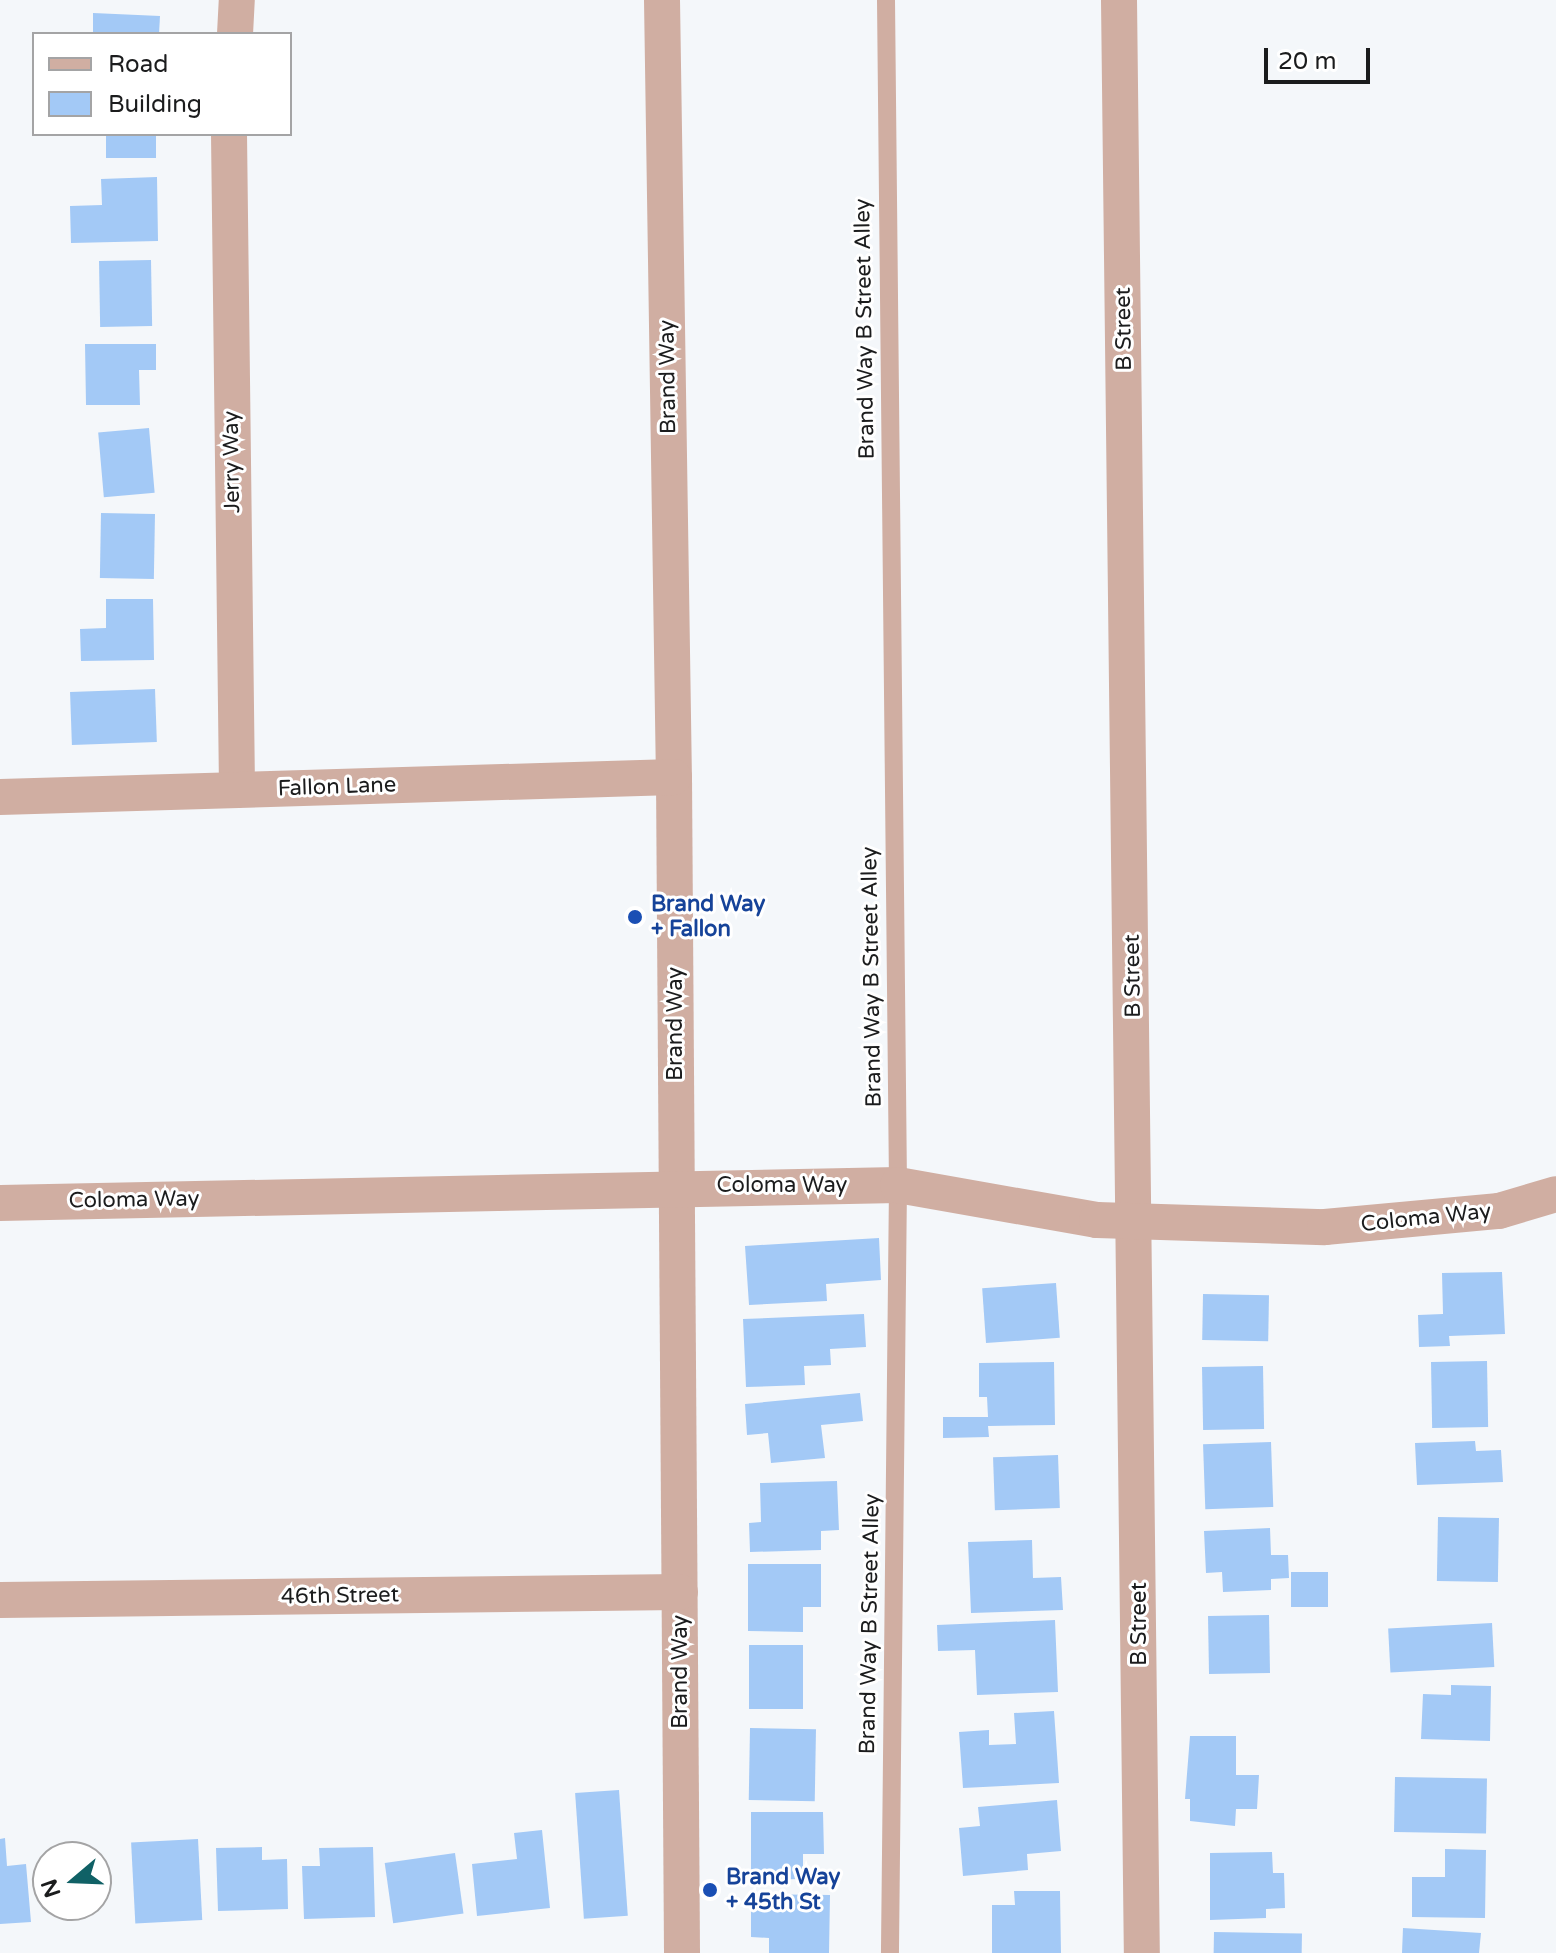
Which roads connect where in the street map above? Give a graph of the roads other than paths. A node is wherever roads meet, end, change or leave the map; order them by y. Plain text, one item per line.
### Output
1 (237, 0) edge
2 (662, 0) edge
3 (886, 0) edge
4 (1119, 0) edge
5 (235, 32) edge
6 (229, 136) edge
7 (674, 777) junction
8 (237, 790) junction
9 (0, 797) edge
10 (898, 1185) junction
11 (677, 1187) junction
12 (1556, 1194) edge
13 (0, 1203) edge
14 (1137, 1221) junction
15 (680, 1592) junction
16 (0, 1600) edge
17 (682, 1953) edge
18 (890, 1953) edge
19 (1142, 1953) edge

1 - 5 street
2 - 7 street, Brand Way
3 - 10 lane, Brand Way B Street Alley
4 - 14 street, B Street
6 - 8 street, Jerry Way
7 - 8 street, Fallon Lane
7 - 11 street, Brand Way
8 - 9 street, Fallon Lane
10 - 11 street, Coloma Way
10 - 14 street, Coloma Way
10 - 18 lane, Brand Way B Street Alley
11 - 13 street, Coloma Way
11 - 15 street, Brand Way
12 - 14 street, Coloma Way
14 - 19 street, B Street
15 - 16 street, 46th Street
15 - 17 street, Brand Way

